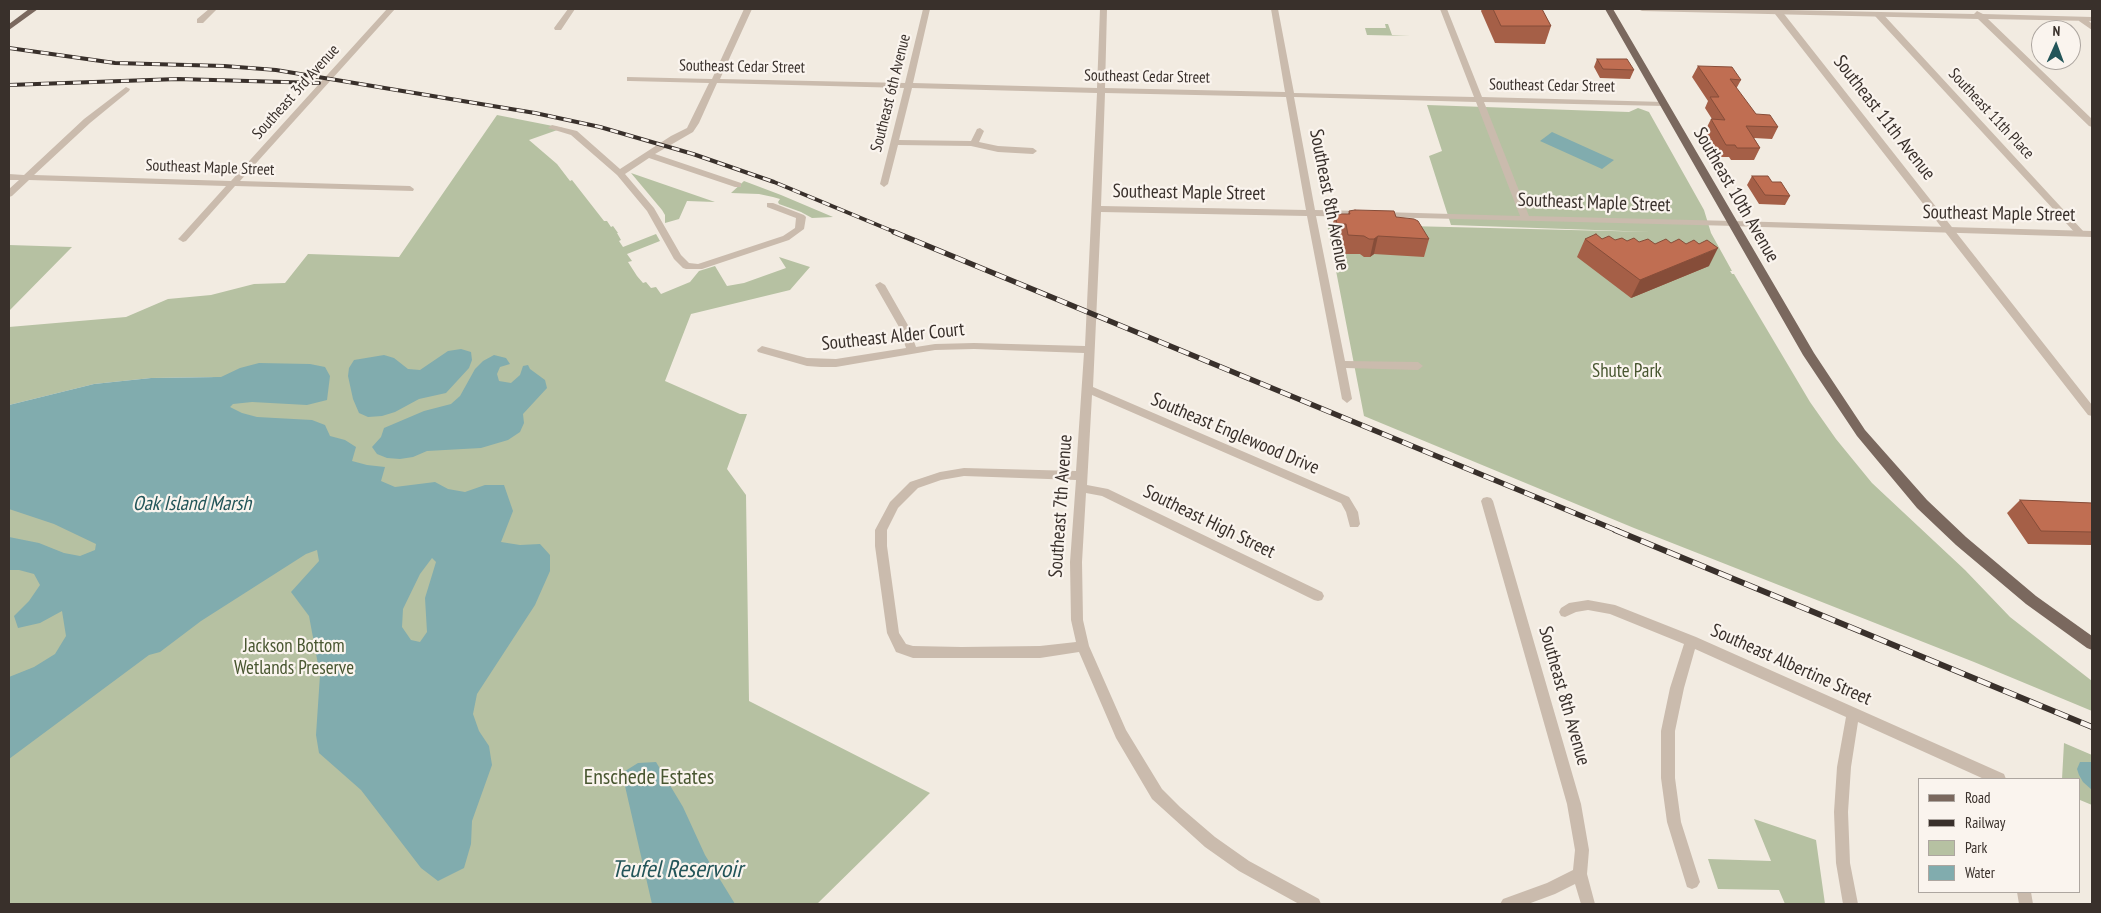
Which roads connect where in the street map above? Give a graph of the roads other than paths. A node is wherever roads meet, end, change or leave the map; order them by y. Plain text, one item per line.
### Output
1 (34, 9) edge
2 (213, 9) edge
3 (391, 9) edge
4 (571, 9) edge
5 (748, 9) edge
6 (928, 9) edge
7 (1104, 9) edge
8 (1275, 9) edge
9 (1444, 9) edge
10 (1609, 9) edge
11 (1642, 9) edge
12 (1803, 10) edge
13 (1778, 12) junction
14 (1977, 12) edge
15 (1878, 14) junction
16 (2082, 19) junction
17 (2092, 19) edge
18 (200, 21) dead end
19 (9, 28) edge
20 (558, 28) dead end
21 (2092, 28) edge
22 (630, 79) dead end
23 (714, 81) junction
24 (909, 86) junction
25 (126, 89) dead end
26 (1101, 91) junction
27 (1290, 96) junction
28 (1480, 100) junction
29 (1664, 104) junction
30 (2092, 124) edge
31 (552, 128) dead end
32 (980, 131) dead end
33 (895, 142) junction
34 (974, 144) junction
35 (1032, 151) dead end
36 (648, 155) junction
37 (620, 173) junction
38 (9, 177) edge
39 (26, 178) junction
40 (234, 183) junction
41 (884, 184) dead end
42 (738, 185) dead end
43 (410, 189) dead end
44 (9, 194) edge
45 (770, 205) dead end
46 (1096, 209) junction
47 (1311, 213) junction
48 (1525, 218) junction
49 (1733, 224) junction
50 (1950, 230) junction
51 (2087, 234) edge
52 (183, 239) dead end
53 (880, 285) dead end
54 (762, 350) dead end
55 (912, 350) junction
56 (1089, 350) junction
57 (1340, 364) junction
58 (1418, 366) dead end
59 (1087, 390) junction
60 (1347, 399) dead end
61 (2088, 403) edge
62 (2092, 412) edge
63 (1082, 482) junction
64 (1487, 501) dead end
65 (1354, 524) dead end
66 (1318, 596) dead end
67 (1564, 612) dead end
68 (1691, 641) junction
69 (2092, 644) edge
70 (1084, 646) junction
71 (1853, 713) junction
72 (1997, 778) edge
73 (1580, 874) junction
74 (1692, 882) dead end
75 (1314, 904) edge
76 (1508, 904) edge
77 (1588, 904) edge
78 (1850, 904) edge

1 - 19 main road
2 - 18 street
3 - 40 street, Southeast 3rd Avenue
4 - 20 street
5 - 23 street
6 - 24 street, Southeast 6th Avenue
7 - 26 street, Southeast 7th Avenue
8 - 27 street, Southeast 8th Avenue
9 - 28 street
10 - 29 main road, Southeast 10th Avenue
11 - 13 street
12 - 13 street
12 - 15 street
13 - 50 street, Southeast 11th Avenue
14 - 15 street
14 - 16 street
14 - 30 street
15 - 51 street, Southeast 11th Place
16 - 17 street
16 - 21 street
22 - 23 street, Southeast Cedar Street
23 - 24 street, Southeast Cedar Street
23 - 36 street
24 - 26 street, Southeast Cedar Street
24 - 33 street, Southeast 6th Avenue
25 - 39 street
26 - 27 street, Southeast Cedar Street
26 - 46 street, Southeast 7th Avenue
27 - 28 street, Southeast Cedar Street
27 - 47 street, Southeast 8th Avenue
28 - 29 street, Southeast Cedar Street
28 - 48 street
29 - 49 main road, Southeast 10th Avenue
31 - 37 street
32 - 34 street
33 - 34 street
33 - 41 street, Southeast 6th Avenue
34 - 35 street
36 - 37 street
36 - 42 street
37 - 45 street
38 - 39 street, Southeast Maple Street
39 - 40 street, Southeast Maple Street
39 - 44 street
40 - 43 street, Southeast Maple Street
40 - 52 street, Southeast 3rd Avenue
46 - 47 street, Southeast Maple Street
46 - 56 street, Southeast 7th Avenue
47 - 48 street, Southeast Maple Street
47 - 57 street, Southeast 8th Avenue
48 - 49 street, Southeast Maple Street
49 - 50 street, Southeast Maple Street
49 - 69 main road, Southeast 10th Avenue
50 - 51 street, Southeast Maple Street
50 - 61 street, Southeast 11th Avenue
53 - 55 street
54 - 55 street, Southeast Alder Court
55 - 56 street, Southeast Alder Court
56 - 59 street, Southeast 7th Avenue
57 - 58 street
57 - 60 street, Southeast 8th Avenue
59 - 63 street, Southeast 7th Avenue
59 - 65 street, Southeast Englewood Drive
61 - 62 street, Southeast 11th Avenue
63 - 66 street, Southeast High Street
63 - 70 street, Southeast 7th Avenue
63 - 70 street, Southeast High Street
64 - 73 street, Southeast 8th Avenue
67 - 68 street, Southeast Albertine Street
68 - 71 street, Southeast Albertine Street
68 - 74 street
70 - 75 street, Southeast 7th Avenue
71 - 72 street, Southeast Albertine Street
71 - 78 street
73 - 76 street
73 - 77 street, Southeast 8th Avenue

